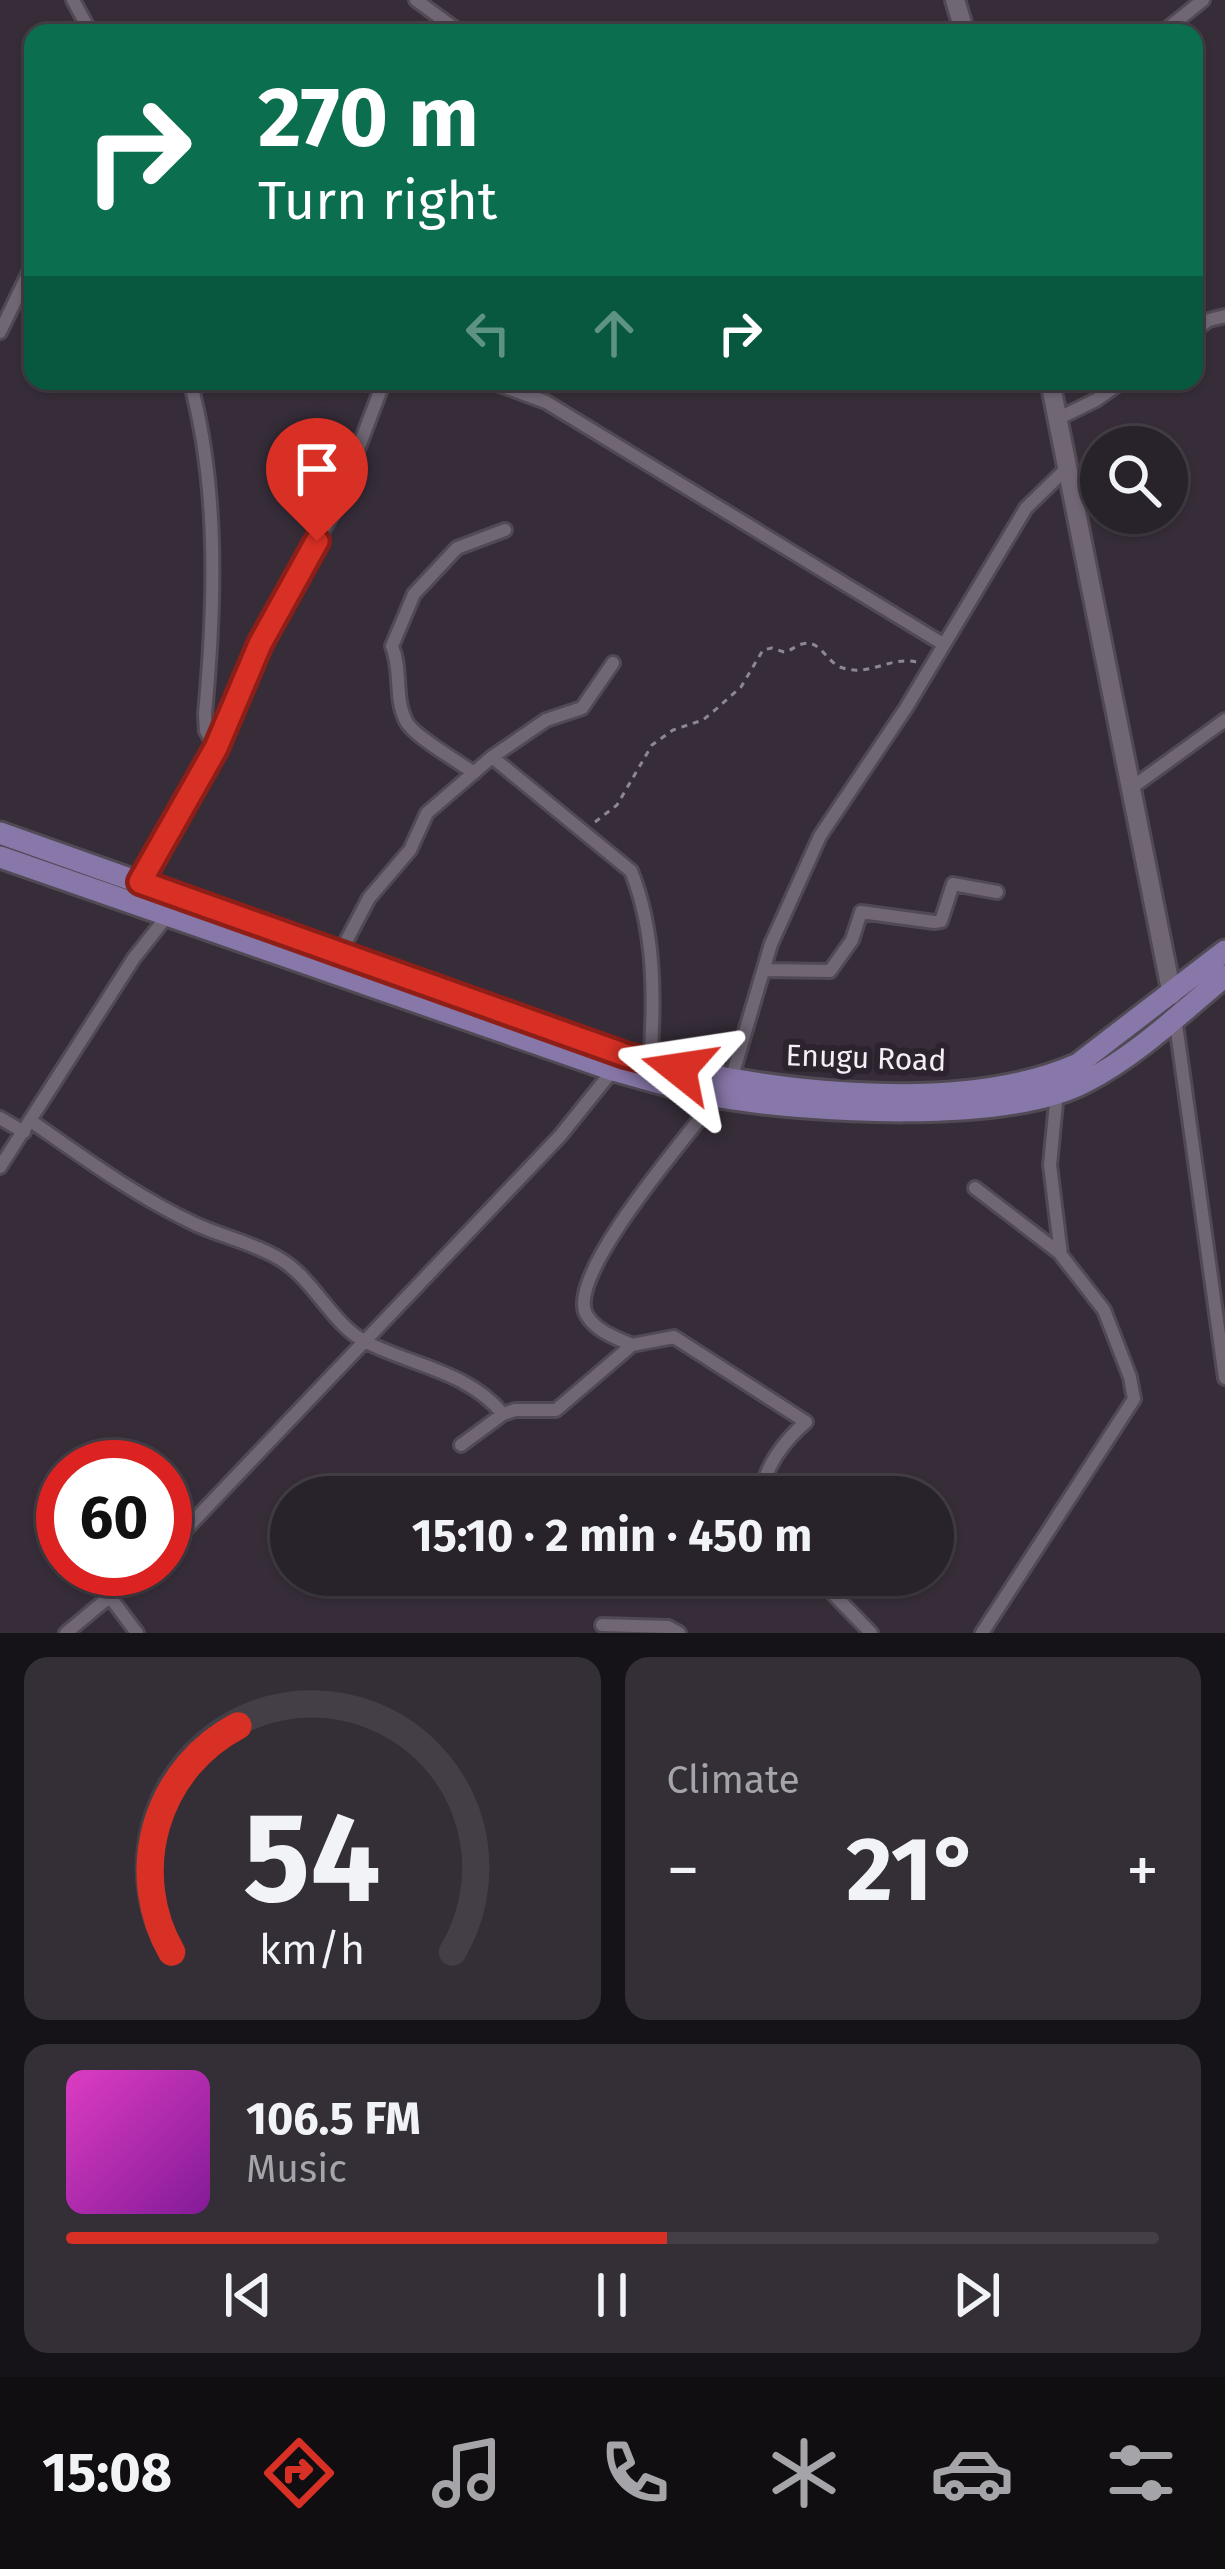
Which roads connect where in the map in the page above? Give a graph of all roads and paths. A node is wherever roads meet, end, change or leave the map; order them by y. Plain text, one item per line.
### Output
1 (416, 0) edge
2 (1203, 0) edge
3 (449, 24) edge
4 (1173, 24) edge
5 (24, 283) edge
6 (0, 332) edge
7 (192, 390) edge
8 (381, 390) edge
9 (513, 390) edge
10 (1052, 390) edge
11 (1110, 390) edge
12 (1057, 419) junction
13 (1065, 470) junction
14 (505, 530) dead end
15 (943, 644) junction
16 (613, 663) dead end
17 (930, 666) junction
18 (1225, 719) edge
19 (216, 748) junction
20 (492, 757) junction
21 (474, 773) junction
22 (1130, 788) junction
23 (0, 833) edge
24 (588, 834) junction
25 (0, 857) edge
26 (140, 882) junction
27 (997, 892) dead end
28 (167, 915) junction
29 (341, 951) junction
30 (1225, 952) edge
31 (764, 970) junction
32 (1225, 976) edge
33 (1172, 994) junction
34 (1175, 1018) junction
35 (650, 1062) junction
36 (613, 1070) junction
37 (724, 1088) junction
38 (1057, 1092) junction
39 (0, 1118) edge
40 (28, 1126) junction
41 (0, 1167) edge
42 (975, 1188) dead end
43 (1061, 1255) junction
44 (362, 1341) junction
45 (1222, 1342) edge
46 (632, 1345) junction
47 (1225, 1378) edge
48 (503, 1414) junction
49 (461, 1445) dead end
50 (766, 1476) edge
51 (192, 1522) edge
52 (835, 1596) edge
53 (110, 1597) joint
54 (602, 1625) dead end
55 (66, 1633) edge
56 (137, 1633) edge
57 (679, 1633) edge
58 (871, 1633) edge
59 (982, 1633) edge

1 - 3 street
2 - 4 street
5 - 6 street
7 - 19 street
8 - 19 street
9 - 15 street
10 - 12 street
11 - 12 street
12 - 13 street
13 - 15 street
13 - 22 street
14 - 21 street
15 - 17 street
16 - 20 street
17 - 24 path
17 - 31 street
18 - 22 street
19 - 26 street
20 - 21 street
20 - 24 street
21 - 29 street
22 - 33 street
23 - 26 main road, Enugu Road
24 - 35 street
25 - 28 main road
26 - 29 main road, Enugu Road
27 - 31 street
28 - 36 main road
28 - 40 street
29 - 35 main road, Enugu Road
30 - 33 main road, Enugu Road
31 - 37 street
32 - 34 main road
33 - 34 street
33 - 37 main road, Enugu Road
34 - 38 main road
34 - 45 street
35 - 37 main road, Enugu Road
36 - 37 main road
36 - 44 street
37 - 38 main road
37 - 46 street
38 - 43 street
39 - 40 street
40 - 41 street
40 - 44 street
42 - 43 street
43 - 59 street
44 - 48 street
44 - 51 street
45 - 47 street
46 - 48 street
46 - 50 street
48 - 49 street
52 - 58 street
53 - 55 street
53 - 56 street
54 - 57 street

